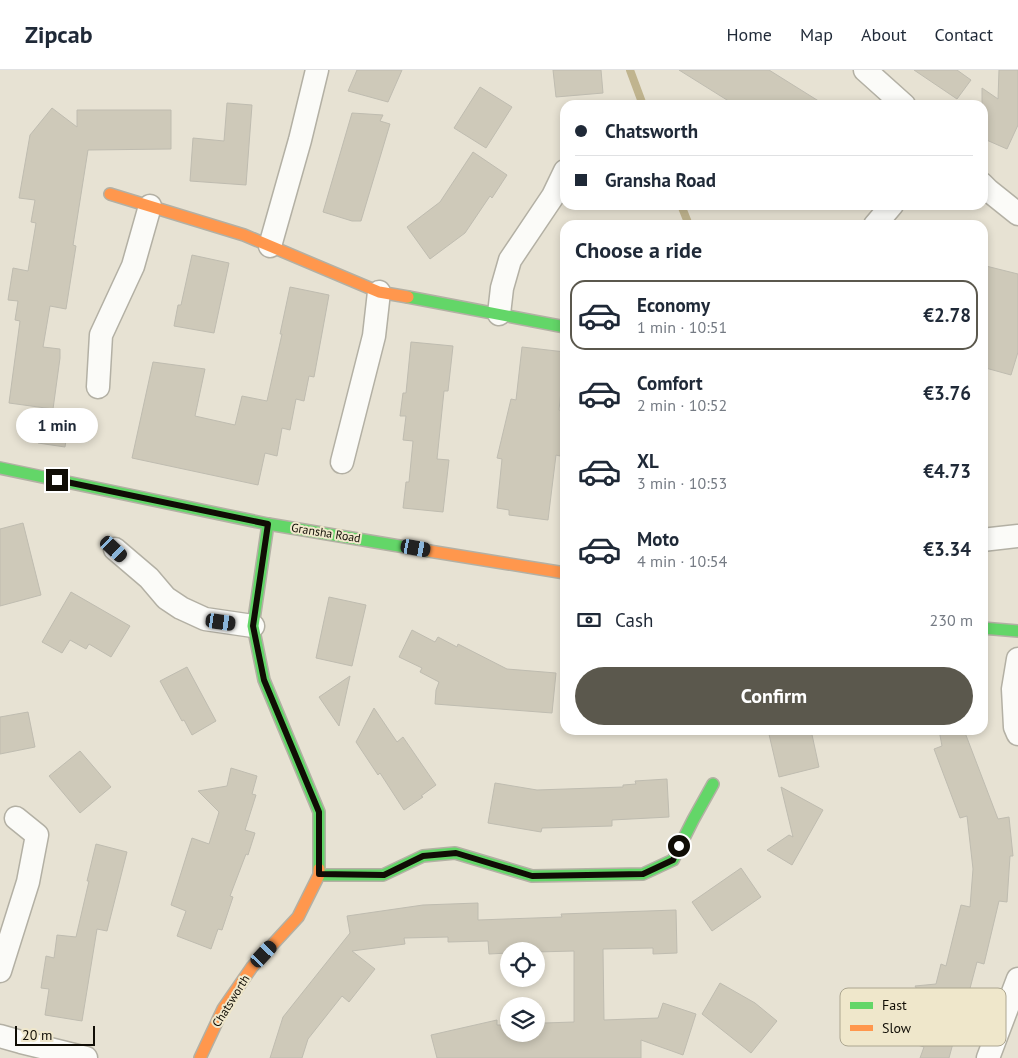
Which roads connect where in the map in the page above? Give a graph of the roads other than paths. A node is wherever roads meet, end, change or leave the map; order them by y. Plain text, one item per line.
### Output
1 (316, 70) edge
2 (865, 70) edge
3 (898, 100) edge
4 (560, 181) edge
5 (988, 190) edge
6 (110, 194) dead end
7 (150, 206) junction
8 (888, 210) edge
9 (1017, 210) edge
10 (879, 220) edge
11 (270, 246) junction
12 (379, 292) junction
13 (498, 314) junction
14 (560, 326) edge
15 (98, 387) dead end
16 (342, 462) dead end
17 (0, 468) edge
18 (268, 524) junction
19 (1018, 536) edge
20 (988, 539) edge
21 (114, 549) dead end
22 (560, 572) edge
23 (253, 626) junction
24 (988, 628) edge
25 (1018, 631) edge
26 (1018, 659) edge
27 (1017, 729) edge
28 (713, 784) dead end
29 (16, 818) dead end
30 (319, 874) junction
31 (0, 971) edge
32 (1018, 978) edge
33 (1006, 1010) edge
34 (0, 1036) edge
35 (992, 1046) edge
36 (86, 1058) edge
37 (200, 1058) edge
38 (988, 1058) edge

1 - 11 street
2 - 3 street
4 - 13 street
5 - 9 street
6 - 7 street
7 - 11 street
7 - 15 street
8 - 10 street
11 - 12 street
12 - 13 street
12 - 16 street
13 - 14 street
17 - 18 street, Gransha Road
18 - 22 street, Gransha Road
18 - 23 street, Chatsworth
19 - 20 street
21 - 23 street
23 - 30 street, Chatsworth
24 - 25 street
26 - 27 street
28 - 30 street
29 - 31 street
30 - 37 street, Chatsworth
32 - 33 street
34 - 36 street
35 - 38 street

